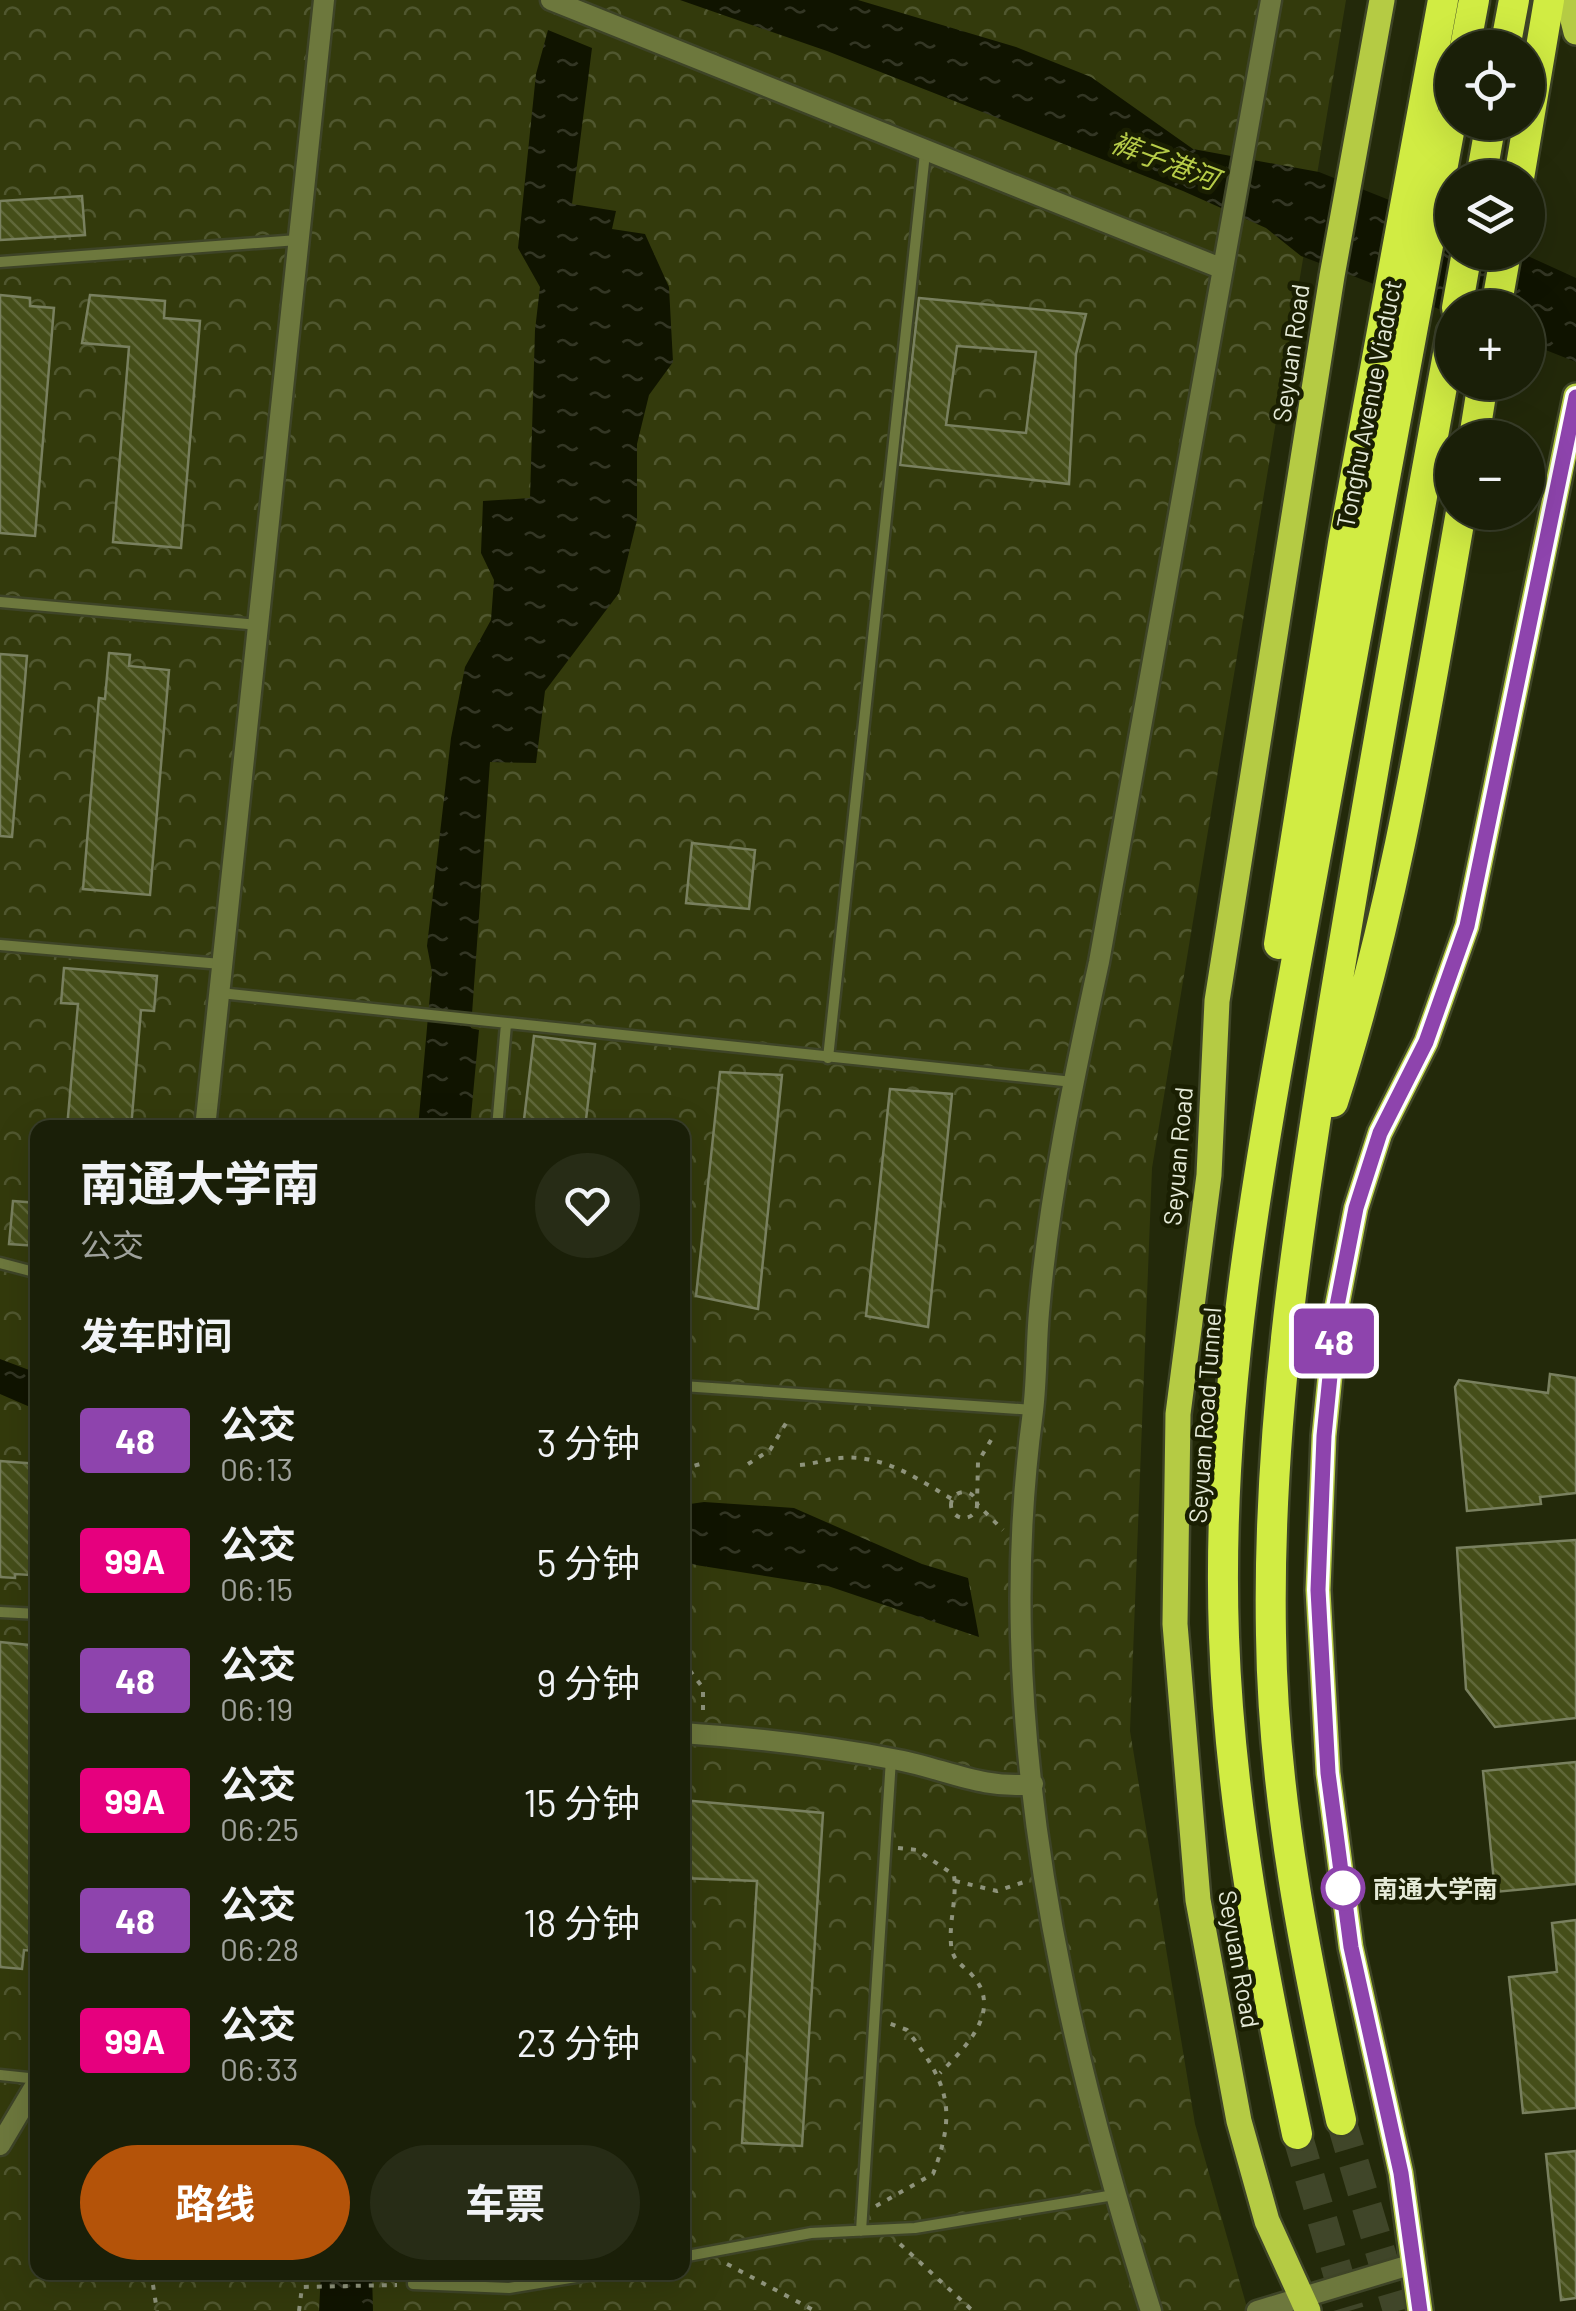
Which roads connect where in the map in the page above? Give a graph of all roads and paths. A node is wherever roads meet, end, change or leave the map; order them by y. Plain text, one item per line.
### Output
1 (324, 0) edge
2 (551, 0) edge
3 (1271, 0) edge
4 (1382, 0) edge
5 (1443, 0) edge
6 (1474, 0) edge
7 (1514, 0) edge
8 (1549, 0) edge
9 (1568, 0) edge
10 (1468, 30) edge
11 (1509, 30) edge
12 (1576, 32) edge
13 (1443, 140) edge
14 (925, 153) junction
15 (1522, 160) edge
16 (1421, 202) junction
17 (299, 240) junction
18 (0, 262) edge
19 (1224, 269) junction
20 (1576, 396) edge
21 (1439, 400) edge
22 (1573, 432) edge
23 (1458, 530) edge
24 (0, 602) edge
25 (258, 625) junction
26 (1343, 703) joint
27 (0, 944) edge
28 (222, 964) junction
29 (220, 993) junction
30 (506, 1024) junction
31 (828, 1058) junction
32 (1073, 1082) junction
33 (206, 1120) edge
34 (498, 1120) edge
35 (1303, 1195) junction
36 (1250, 1240) junction
37 (0, 1263) edge
38 (30, 1271) edge
39 (690, 1387) edge
40 (1033, 1410) junction
41 (786, 1423) dead end
42 (991, 1440) dead end
43 (704, 1463) dead end
44 (748, 1464) dead end
45 (690, 1466) edge
46 (800, 1466) dead end
47 (952, 1499) junction
48 (977, 1504) junction
49 (1022, 1531) junction
50 (0, 1612) edge
51 (30, 1614) edge
52 (690, 1671) edge
53 (693, 1734) edge
54 (891, 1759) junction
55 (1034, 1784) junction
56 (885, 1847) junction
57 (1044, 1874) junction
58 (954, 1881) junction
59 (874, 2018) junction
60 (940, 2074) junction
61 (0, 2076) edge
62 (30, 2079) edge
63 (30, 2094) edge
64 (1341, 2120) tunnel mouth
65 (1296, 2134) tunnel mouth
66 (0, 2146) edge
67 (1114, 2195) junction
68 (862, 2211) junction
69 (897, 2229) junction
70 (861, 2231) junction
71 (714, 2250) junction
72 (690, 2255) edge
73 (1413, 2264) junction
74 (152, 2280) edge
75 (403, 2280) edge
76 (433, 2280) edge
77 (558, 2280) edge
78 (1305, 2304) edge
79 (157, 2311) edge
80 (299, 2311) edge
81 (815, 2311) edge
82 (973, 2311) edge
83 (1151, 2311) edge
84 (1256, 2311) edge
85 (1420, 2311) edge

1 - 17 street
2 - 14 street
3 - 19 street
4 - 78 main road, Seyuan Road
5 - 16 highway
6 - 10 highway
7 - 11 highway
8 - 15 highway
9 - 12 main road
13 - 16 highway, Tonghu Avenue Viaduct
14 - 19 street
14 - 31 lane
16 - 26 highway, Tonghu Avenue Viaduct
16 - 36 highway
17 - 18 lane
17 - 25 street
19 - 32 street
20 - 22 main road
21 - 35 highway
22 - 73 main road
23 - 35 highway
24 - 25 lane
25 - 28 street
26 - 36 highway, Seyuan Road Tunnel
27 - 28 lane
28 - 29 street
29 - 30 lane
29 - 33 street
30 - 31 lane
30 - 34 lane
31 - 32 lane
32 - 40 street
35 - 64 highway
36 - 65 highway, Seyuan Road Tunnel
37 - 38 lane
39 - 40 lane
40 - 49 street
41 - 44 path
42 - 48 path
43 - 45 path
46 - 47 path
47 - 48 path
47 - 48 path
48 - 49 path
49 - 55 street
50 - 51 lane
52 - 53 path
53 - 54 street
54 - 55 street
54 - 56 lane
55 - 57 street
56 - 58 path
56 - 59 lane
57 - 58 path
57 - 67 street
58 - 60 path
59 - 60 path
59 - 68 lane
60 - 68 path
61 - 62 lane
63 - 66 street
67 - 69 lane
67 - 83 street
68 - 70 lane
69 - 70 lane
69 - 82 path
70 - 71 lane
71 - 72 lane
71 - 81 path
73 - 78 street
73 - 85 main road
74 - 79 path
75 - 80 path
76 - 77 lane
78 - 84 street

